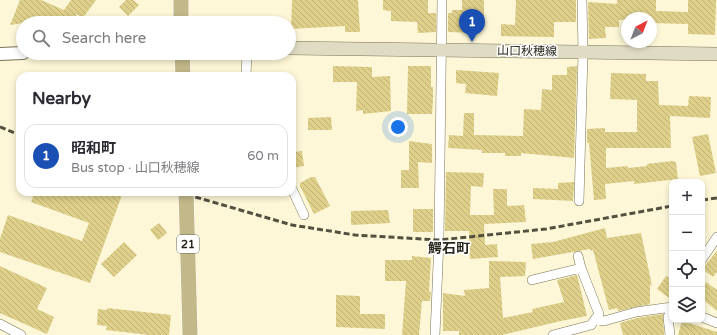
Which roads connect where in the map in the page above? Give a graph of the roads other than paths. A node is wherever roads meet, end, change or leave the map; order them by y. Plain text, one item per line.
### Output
1 (181, 0) edge
2 (442, 0) edge
3 (582, 0) edge
4 (181, 16) edge
5 (296, 48) edge
6 (442, 50) junction
7 (16, 53) edge
8 (583, 53) junction
9 (0, 54) edge
10 (717, 54) edge
11 (182, 60) edge
12 (247, 60) edge
13 (182, 72) edge
14 (246, 72) edge
15 (186, 196) edge
16 (295, 196) edge
17 (579, 201) dead end
18 (304, 215) dead end
19 (717, 237) edge
20 (705, 255) edge
21 (578, 256) dead end
22 (580, 268) junction
23 (532, 280) dead end
24 (669, 308) edge
25 (669, 314) edge
26 (595, 319) junction
27 (705, 319) edge
28 (717, 323) edge
29 (0, 324) edge
30 (21, 335) edge
31 (190, 335) edge
32 (435, 335) edge
33 (553, 335) edge
34 (670, 335) edge

1 - 4 main road
2 - 6 street
3 - 8 street
5 - 6 main road, 山口秋穂線
6 - 8 main road, 山口秋穂線
6 - 32 street
7 - 9 street
8 - 10 main road, 山口秋穂線
8 - 17 street
11 - 13 main road
12 - 14 street
15 - 31 main road, 21, bridge
16 - 18 street
19 - 20 street
21 - 22 street
22 - 23 street
22 - 26 street
24 - 26 street
25 - 34 street
26 - 33 street
27 - 28 street
29 - 30 street

